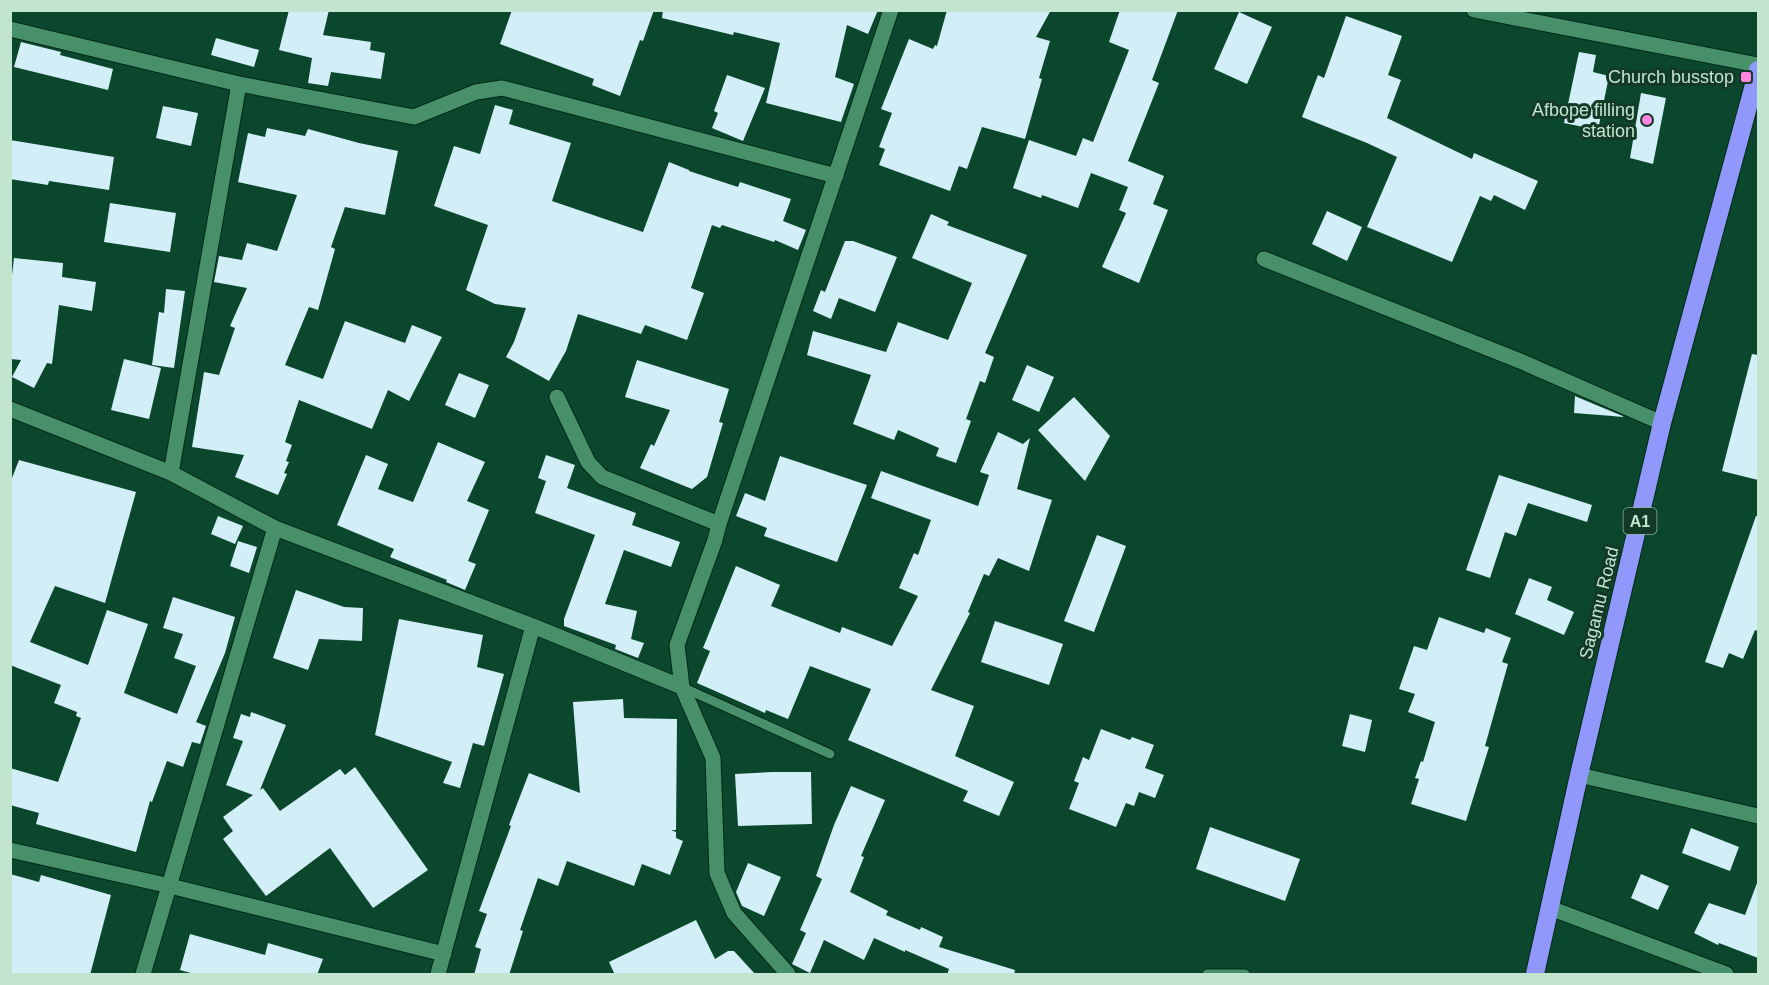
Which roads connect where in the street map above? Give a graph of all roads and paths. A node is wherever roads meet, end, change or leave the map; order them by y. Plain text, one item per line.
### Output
1 (891, 10) edge
2 (1474, 10) edge
3 (10, 29) edge
4 (1758, 65) edge
5 (1758, 70) edge
6 (239, 84) junction
7 (836, 176) junction
8 (1264, 259) dead end
9 (557, 397) dead end
10 (10, 409) edge
11 (1662, 423) junction
12 (171, 473) junction
13 (719, 524) junction
14 (275, 528) junction
15 (533, 626) junction
16 (682, 687) junction
17 (830, 754) dead end
18 (1579, 775) junction
19 (1758, 816) edge
20 (10, 850) edge
21 (170, 886) junction
22 (1550, 908) junction
23 (444, 954) junction
24 (143, 975) edge
25 (438, 975) edge
26 (788, 975) edge
27 (1207, 975) edge
28 (1245, 975) edge
29 (1535, 975) edge
30 (1726, 975) edge

1 - 7 street
2 - 4 street
3 - 6 street
5 - 11 highway, Sagamu Road / A1
6 - 7 street
6 - 12 street
7 - 13 street
8 - 11 street
9 - 13 street
10 - 12 street
11 - 18 highway, Sagamu Road / A1
12 - 14 street
13 - 16 street
14 - 15 street
14 - 21 street
15 - 16 street
15 - 23 street
16 - 17 lane
16 - 26 street
18 - 19 street
18 - 22 highway, Sagamu Road / A1
20 - 21 street
21 - 23 street
21 - 24 street
22 - 29 highway, Sagamu Road / A1
22 - 30 street
23 - 25 street
27 - 28 lane

